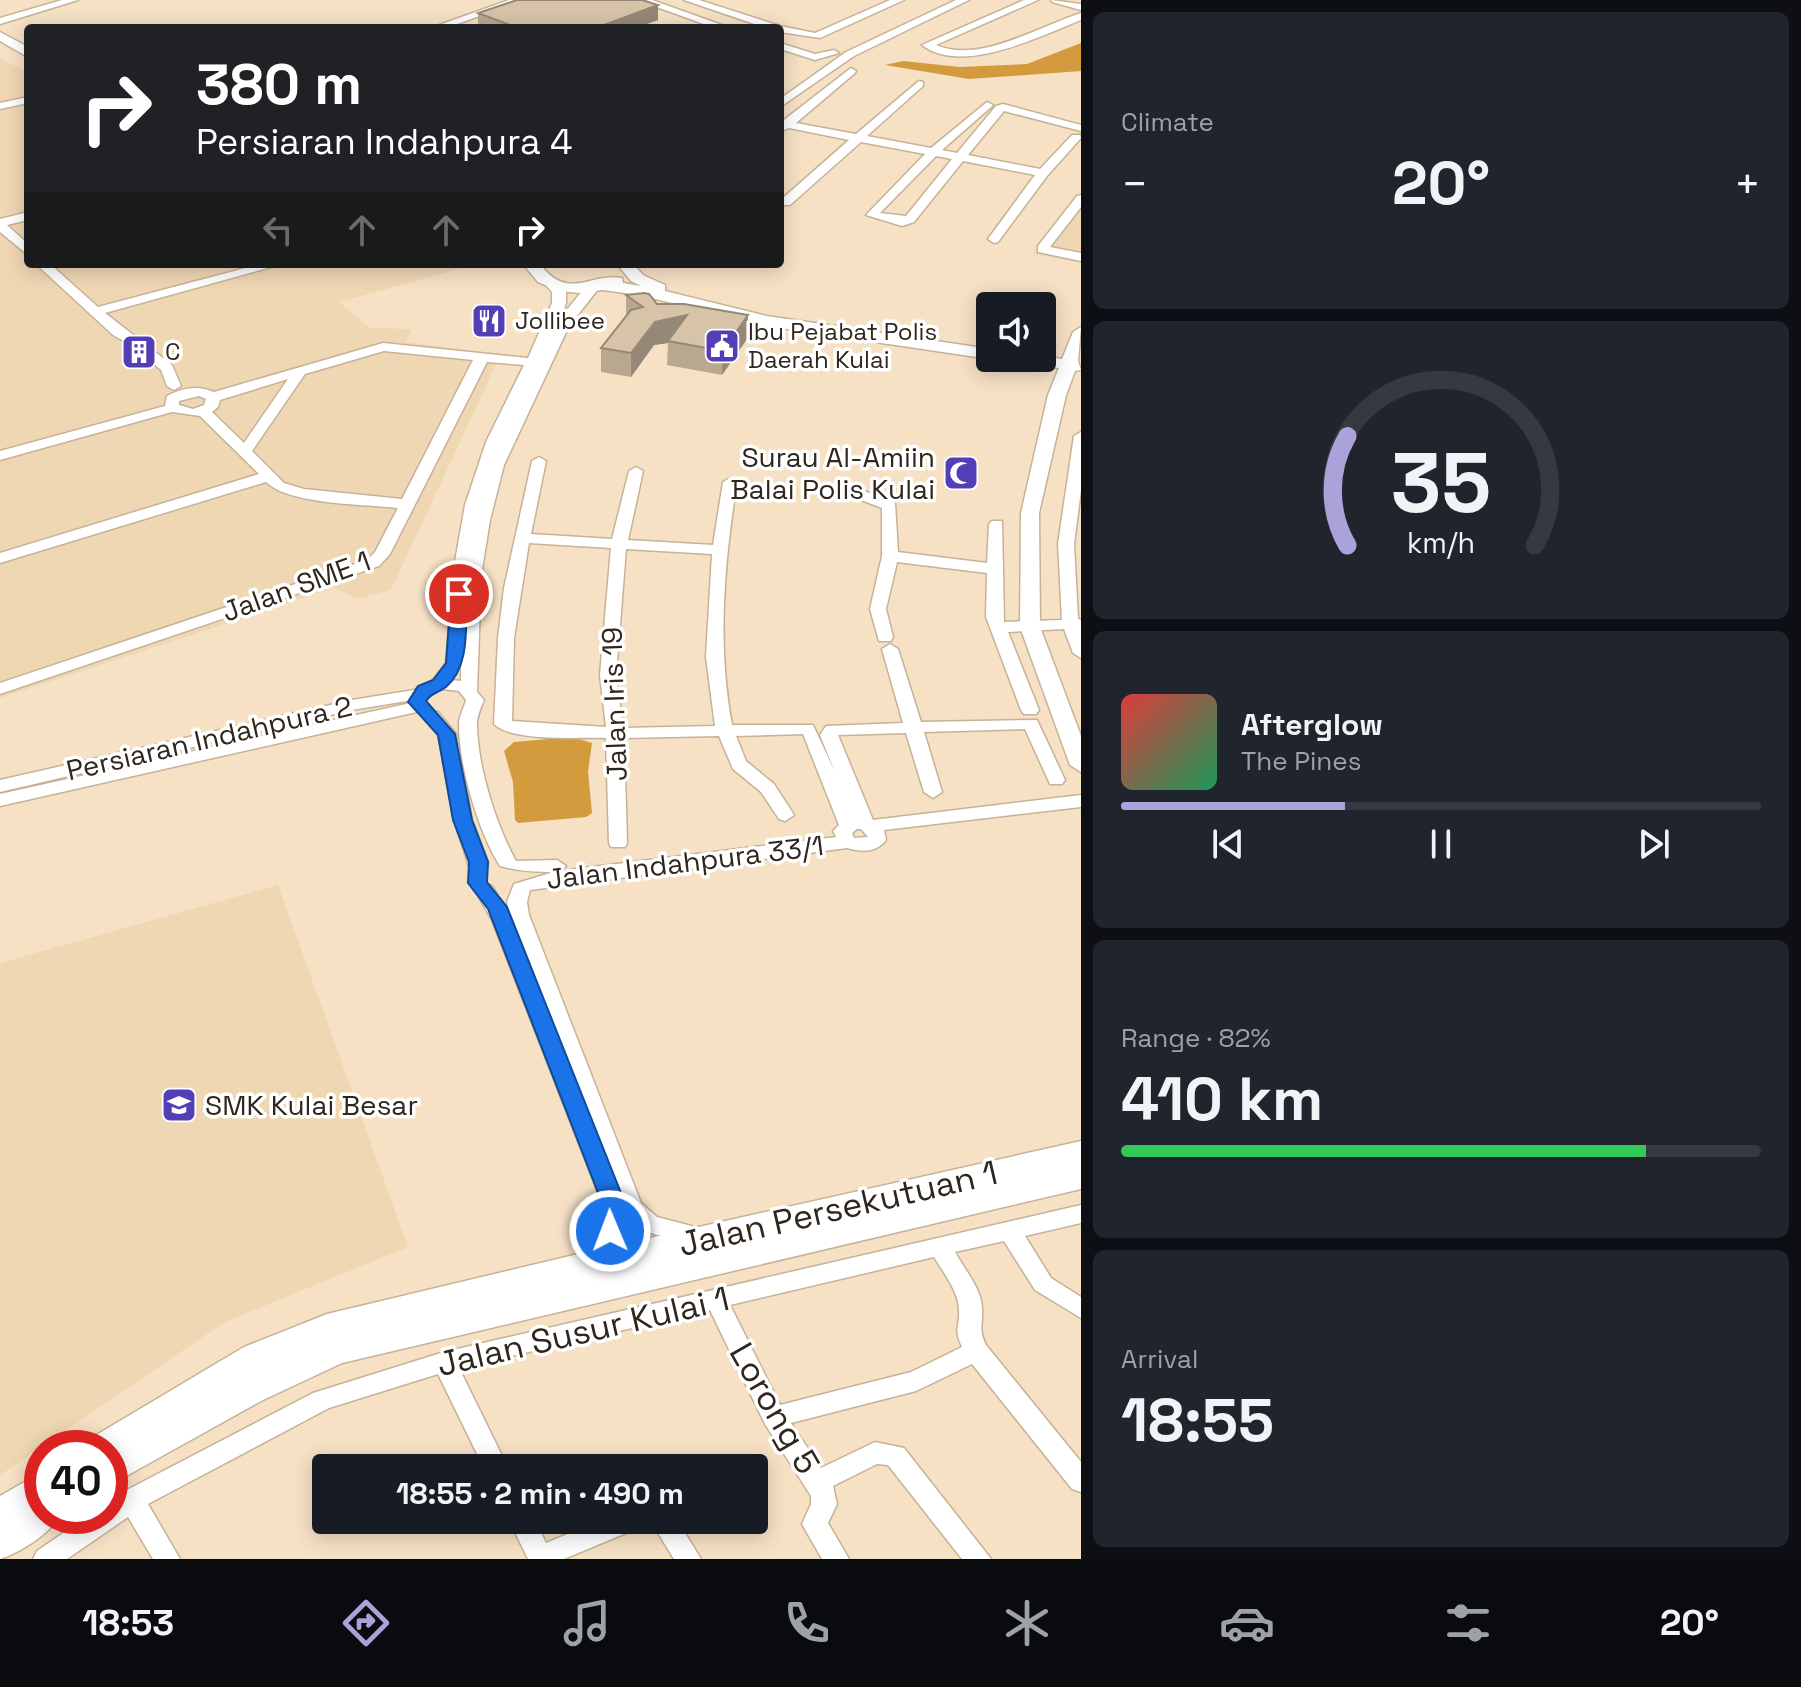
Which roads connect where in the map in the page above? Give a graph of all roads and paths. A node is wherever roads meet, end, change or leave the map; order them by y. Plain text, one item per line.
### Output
1 (58, 0) edge
2 (73, 0) edge
3 (519, 0) edge
4 (533, 0) edge
5 (629, 0) edge
6 (642, 0) edge
7 (689, 0) edge
8 (899, 0) edge
9 (948, 0) edge
10 (964, 0) edge
11 (1033, 0) edge
12 (1056, 0) edge
13 (1081, 7) edge
14 (1081, 16) edge
15 (1, 17) edge
16 (448, 24) edge
17 (464, 24) edge
18 (700, 24) edge
19 (713, 24) edge
20 (763, 24) edge
21 (784, 30) edge
22 (0, 36) edge
23 (0, 49) edge
24 (784, 49) edge
25 (784, 50) edge
26 (24, 51) edge
27 (834, 53) junction
28 (24, 63) edge
29 (851, 71) dead end
30 (807, 73) junction
31 (919, 84) dead end
32 (784, 90) edge
33 (24, 101) edge
34 (784, 101) edge
35 (0, 106) edge
36 (999, 106) junction
37 (973, 117) junction
38 (989, 121) junction
39 (784, 124) edge
40 (784, 126) edge
41 (1079, 129) edge
42 (859, 138) junction
43 (933, 152) junction
44 (961, 157) junction
45 (1043, 173) junction
46 (1081, 199) edge
47 (784, 201) edge
48 (1075, 213) edge
49 (24, 217) edge
50 (0, 224) edge
51 (994, 239) dead end
52 (24, 247) edge
53 (1081, 257) edge
54 (46, 268) edge
55 (261, 268) edge
56 (537, 268) edge
57 (625, 268) edge
58 (629, 268) edge
59 (549, 282) junction
60 (598, 286) junction
61 (95, 312) junction
62 (1081, 332) edge
63 (976, 349) edge
64 (976, 349) edge
65 (482, 357) junction
66 (531, 362) junction
67 (1075, 362) edge
68 (301, 370) junction
69 (179, 389) junction
70 (213, 397) junction
71 (172, 408) junction
72 (203, 411) junction
73 (1081, 436) edge
74 (244, 453) junction
75 (1079, 455) edge
76 (0, 456) edge
77 (539, 461) dead end
78 (636, 471) dead end
79 (269, 476) junction
80 (730, 482) dead end
81 (818, 489) dead end
82 (404, 504) junction
83 (997, 524) dead end
84 (521, 538) junction
85 (619, 544) junction
86 (718, 550) junction
87 (890, 556) junction
88 (0, 558) edge
89 (995, 569) junction
90 (1076, 624) edge
91 (998, 627) junction
92 (1037, 627) junction
93 (1081, 653) edge
94 (439, 684) junction
95 (0, 689) edge
96 (470, 690) junction
97 (423, 705) junction
98 (470, 710) junction
99 (1030, 710) dead end
100 (1081, 723) edge
101 (915, 727) junction
102 (726, 731) junction
103 (820, 732) junction
104 (615, 733) junction
105 (1079, 756) edge
106 (1056, 780) dead end
107 (0, 786) edge
108 (933, 792) dead end
109 (0, 800) edge
110 (1081, 801) edge
111 (1081, 810) edge
112 (785, 815) dead end
113 (858, 831) junction
114 (618, 843) dead end
115 (518, 875) junction
116 (482, 880) junction
117 (1081, 1153) edge
118 (1081, 1177) edge
119 (1081, 1214) edge
120 (1010, 1231) junction
121 (712, 1237) junction
122 (940, 1247) junction
123 (574, 1268) junction
124 (716, 1299) junction
125 (1081, 1309) edge
126 (976, 1351) junction
127 (444, 1362) junction
128 (774, 1417) junction
129 (128, 1435) edge
130 (489, 1454) edge
131 (128, 1459) edge
132 (818, 1481) junction
133 (1081, 1481) edge
134 (24, 1500) edge
135 (132, 1500) junction
136 (128, 1503) edge
137 (0, 1516) edge
138 (24, 1526) edge
139 (83, 1534) edge
140 (529, 1534) edge
141 (597, 1534) edge
142 (672, 1534) edge
143 (0, 1543) edge
144 (541, 1558) edge
145 (46, 1559) edge
146 (167, 1559) edge
147 (688, 1559) edge
148 (836, 1559) edge
149 (978, 1559) edge

1 - 15 street
2 - 15 street
3 - 16 street
4 - 17 street
5 - 18 street
6 - 19 street
7 - 20 street
8 - 21 street
9 - 27 street
10 - 34 street
11 - 14 street
12 - 13 street
22 - 26 main road
23 - 28 main road
24 - 27 street
25 - 30 street
27 - 30 street
29 - 39 street
30 - 32 street
31 - 42 street
33 - 35 street
36 - 37 street
36 - 38 street
36 - 41 street
37 - 38 street
37 - 43 street
38 - 44 street
40 - 42 street
41 - 45 street
42 - 43 street
42 - 47 street
43 - 44 street
43 - 44 street
44 - 45 street
45 - 51 street
46 - 48 street
48 - 53 street
49 - 50 street
50 - 52 street
54 - 61 street
55 - 61 street
56 - 59 main road
57 - 60 main road
58 - 63 main road
59 - 60 main road
59 - 66 street
60 - 64 main road
60 - 96 street
61 - 69 street
62 - 67 main road
65 - 66 street
65 - 68 street
65 - 82 street, Jalan SME 1
66 - 94 street
67 - 92 main road
68 - 70 street
68 - 74 street
69 - 70 street
69 - 71 street
70 - 72 street
71 - 72 street
71 - 76 street
72 - 74 street
73 - 75 street
74 - 79 street
75 - 90 street
77 - 84 street
78 - 85 street, Jalan Iris 19
79 - 82 street
79 - 88 street
80 - 86 street
81 - 87 street
82 - 95 street, Jalan SME 1
83 - 89 street
84 - 85 street
84 - 104 street
85 - 86 street
85 - 104 street, Jalan Iris 19
86 - 102 street
87 - 89 street
87 - 101 street
89 - 91 street
90 - 92 street
90 - 93 street
91 - 92 street
91 - 99 street
92 - 100 main road
92 - 105 main road
94 - 96 street
94 - 97 street
96 - 98 street
97 - 98 street
97 - 107 street, Persiaran Indahpura 2
97 - 109 street, Persiaran Indahpura 2
97 - 116 street
98 - 115 street
101 - 103 street
101 - 106 street
101 - 108 street
102 - 103 street
102 - 104 street
102 - 112 street
103 - 113 street
104 - 114 street, Jalan Iris 19
110 - 113 street, Jalan Indahpura 33/1
111 - 113 street, Jalan Indahpura 33/1
113 - 115 street, Jalan Indahpura 33/1
115 - 116 street
115 - 116 street
115 - 121 street
116 - 123 street
117 - 121 highway, Jalan Persekutuan 1
118 - 131 highway, Jalan Persekutuan 1
119 - 120 street, Jalan Susur Kulai 1
120 - 122 street, Jalan Susur Kulai 1
120 - 125 street
121 - 123 highway, Jalan Persekutuan 1
122 - 124 street, Jalan Susur Kulai 1
122 - 126 street
123 - 129 highway, Jalan Persekutuan 1
124 - 127 street, Jalan Susur Kulai 1
124 - 128 street, Lorong 5
126 - 128 street
126 - 133 street
127 - 130 street
127 - 135 street, Jalan Susur Kulai 1
128 - 132 street, Lorong 5
132 - 148 street, Lorong 5
132 - 149 street
134 - 137 highway
135 - 136 street, Jalan Susur Kulai 1
135 - 146 street
138 - 143 highway
139 - 145 street, Jalan Susur Kulai 1
140 - 144 street
141 - 144 street
142 - 147 street

